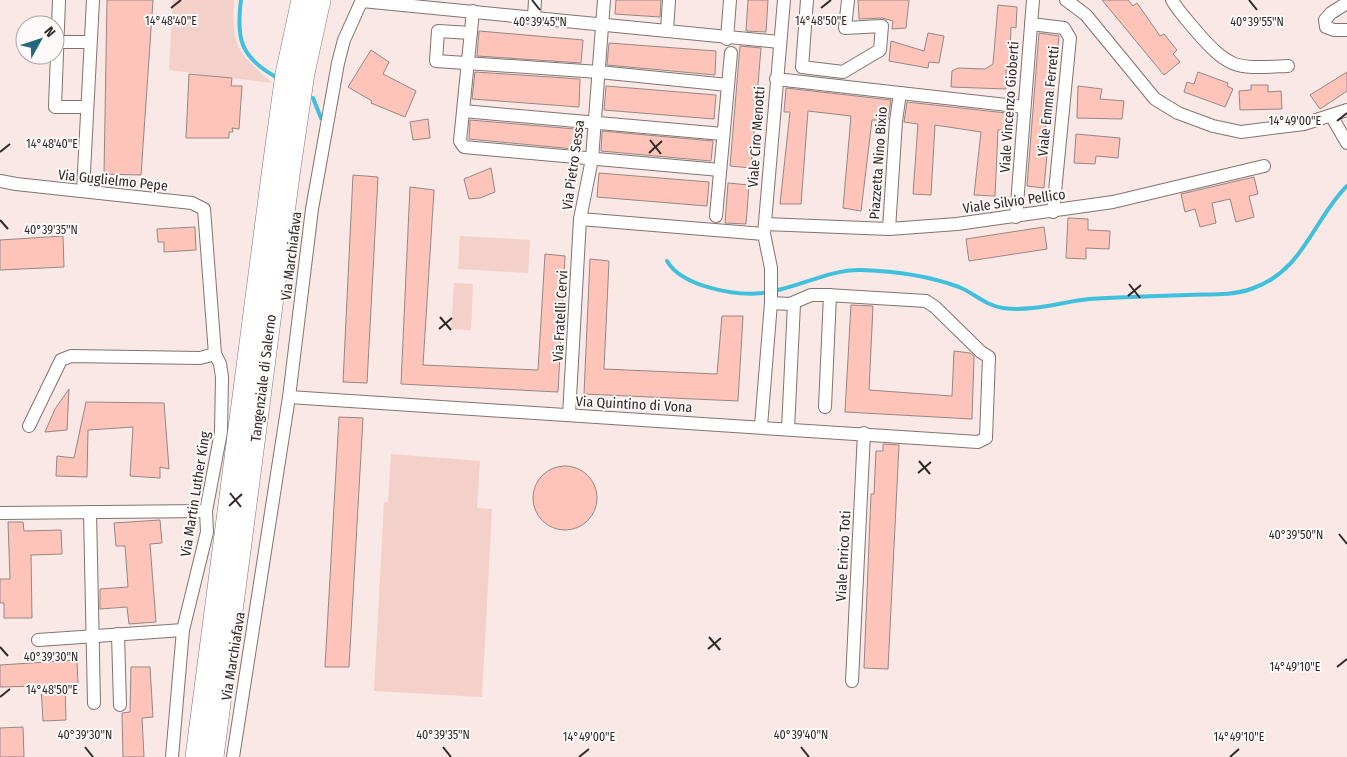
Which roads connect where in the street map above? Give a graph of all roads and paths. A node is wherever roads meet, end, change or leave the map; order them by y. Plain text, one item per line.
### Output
1 (59, 0) edge
2 (92, 0) edge
3 (302, 0) edge
4 (320, 0) edge
5 (362, 0) edge
6 (535, 0) edge
7 (604, 0) edge
8 (669, 0) edge
9 (730, 0) edge
10 (784, 0) edge
11 (807, 0) edge
12 (848, 0) edge
13 (1033, 0) edge
14 (1066, 0) edge
15 (1172, 0) edge
16 (1347, 3) edge
17 (473, 11) junction
18 (58, 15) edge
19 (534, 17) junction
20 (603, 23) junction
21 (1031, 24) junction
22 (667, 30) junction
23 (1347, 30) edge
24 (471, 33) junction
25 (727, 39) junction
26 (65, 42) edge
27 (90, 42) junction
28 (779, 42) junction
29 (731, 53) dead end
30 (468, 63) junction
31 (56, 65) edge
32 (1288, 66) dead end
33 (599, 72) junction
34 (776, 79) junction
35 (728, 85) junction
36 (900, 97) junction
37 (87, 107) junction
38 (1024, 107) junction
39 (1347, 110) edge
40 (463, 111) junction
41 (1332, 117) junction
42 (595, 121) junction
43 (723, 134) junction
44 (1347, 143) edge
45 (592, 158) junction
46 (1264, 166) dead end
47 (720, 170) junction
48 (0, 181) edge
49 (83, 192) junction
50 (1052, 212) junction
51 (716, 216) dead end
52 (1016, 217) junction
53 (580, 219) junction
54 (207, 226) joint
55 (764, 229) junction
56 (889, 229) junction
57 (830, 295) junction
58 (771, 303) junction
59 (794, 304) junction
60 (215, 354) junction
61 (289, 397) junction
62 (825, 407) dead end
63 (569, 416) junction
64 (29, 426) dead end
65 (761, 426) junction
66 (788, 429) junction
67 (864, 433) junction
68 (206, 511) junction
69 (90, 512) junction
70 (0, 513) edge
71 (183, 630) junction
72 (118, 634) junction
73 (94, 636) junction
74 (38, 640) dead end
75 (852, 681) dead end
76 (94, 703) dead end
77 (120, 704) dead end
78 (172, 757) edge
79 (196, 757) edge
80 (213, 757) edge
81 (233, 757) edge

1 - 18 street
2 - 27 street
3 - 79 highway, Tangenziale di Salerno
4 - 80 highway, Tangenziale di Salerno
5 - 17 street
5 - 61 street, Via Marchiafava
6 - 19 street
7 - 20 street, Via Pietro Sessa
8 - 22 street
9 - 25 street
10 - 28 street, Viale Ciro Menotti
11 - 12 street
13 - 21 street, Viale Vincenzo Gioberti
14 - 41 street
15 - 32 street
16 - 23 street
17 - 19 street
17 - 24 street
19 - 20 street
20 - 22 street
20 - 33 street, Via Pietro Sessa
21 - 38 street, Viale Vincenzo Gioberti
21 - 50 street, Viale Emma Ferretti
22 - 25 street
24 - 30 street
24 - 30 street
25 - 28 street
26 - 27 street
27 - 37 street
28 - 34 street, Viale Ciro Menotti
29 - 35 street
30 - 33 street
30 - 40 street
31 - 37 street
33 - 35 street
33 - 42 street, Via Pietro Sessa
34 - 36 street
34 - 55 street, Viale Ciro Menotti
35 - 43 street
36 - 38 street
36 - 56 street, Piazzetta Nino Bixio
37 - 49 street
38 - 52 street, Viale Vincenzo Gioberti
39 - 41 street
40 - 42 street
40 - 45 street
41 - 44 street
42 - 43 street
42 - 45 street, Via Pietro Sessa
43 - 47 street
45 - 47 street
45 - 53 street, Via Pietro Sessa
46 - 50 street, Viale Silvio Pellico
47 - 51 street
48 - 49 street, Via Guglielmo Pepe
49 - 54 street, Via Guglielmo Pepe
50 - 52 street, Viale Silvio Pellico
52 - 56 street, Viale Silvio Pellico
53 - 55 street, Via Pietro Sessa
53 - 63 street, Via Fratelli Cervi
54 - 60 street, Via Martin Luther King
55 - 56 street, Viale Silvio Pellico
55 - 58 street, Viale Ciro Menotti
57 - 59 street
57 - 62 street
57 - 67 street, Via Quintino di Vona
58 - 59 street
58 - 65 street, Viale Ciro Menotti
59 - 66 street
60 - 64 street
60 - 68 street, Via Martin Luther King
61 - 63 street, Via Quintino di Vona
61 - 81 street, Via Marchiafava
63 - 65 street, Via Quintino di Vona
65 - 66 street, Via Quintino di Vona
66 - 67 street, Via Quintino di Vona
67 - 75 street, Viale Enrico Toti
68 - 69 street
68 - 71 street, Via Martin Luther King
69 - 70 street
69 - 73 street
71 - 72 street
71 - 78 street, Via Martin Luther King
72 - 73 street
72 - 77 street
73 - 74 street
73 - 76 street

